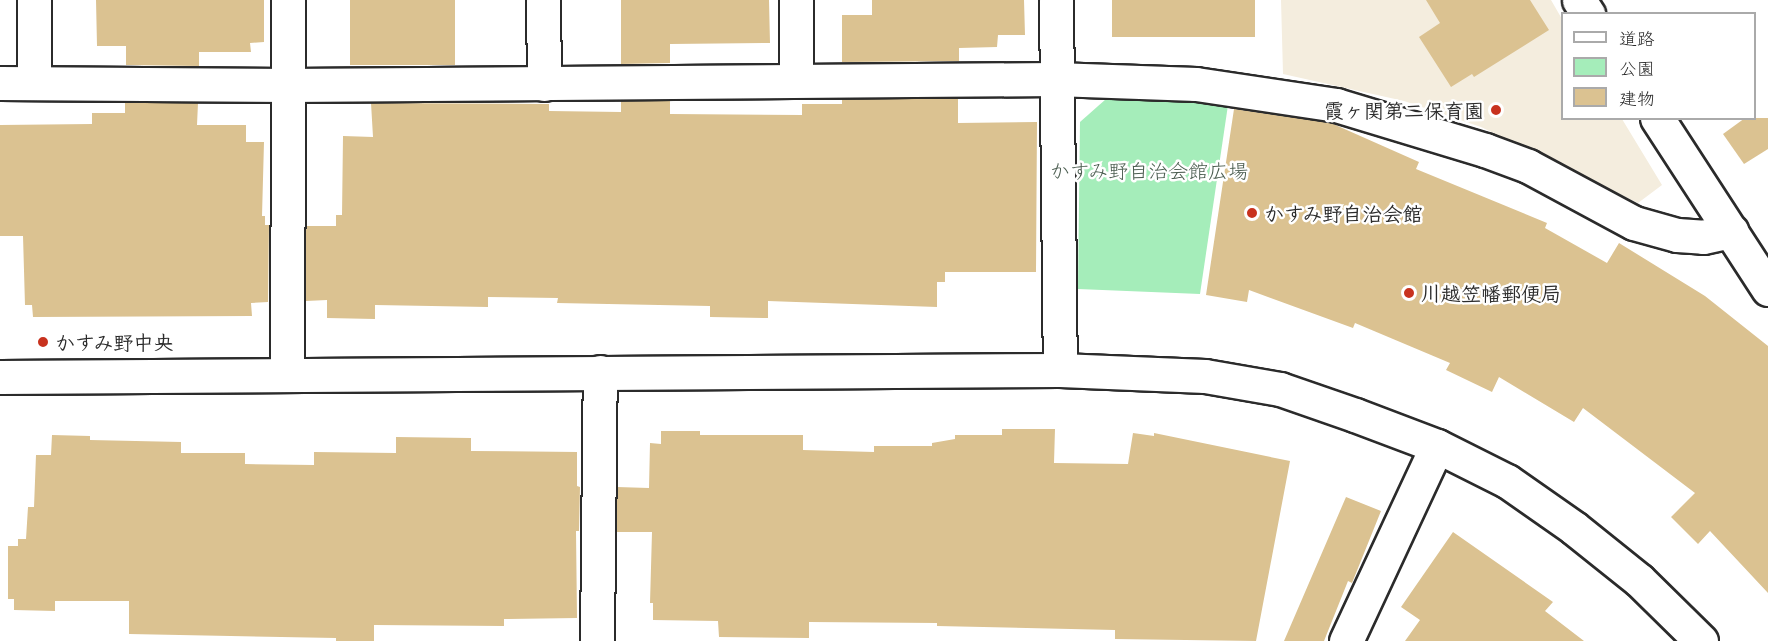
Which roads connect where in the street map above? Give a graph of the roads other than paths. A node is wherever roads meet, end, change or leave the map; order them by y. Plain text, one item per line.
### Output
1 (34, 0) edge
2 (288, 0) edge
3 (543, 0) edge
4 (796, 0) edge
5 (1056, 0) edge
6 (1055, 79) junction
7 (796, 80) junction
8 (34, 83) junction
9 (0, 84) edge
10 (544, 84) junction
11 (288, 85) junction
12 (1658, 120) edge
13 (1731, 231) junction
14 (1768, 289) edge
15 (1060, 370) junction
16 (600, 372) junction
17 (287, 374) junction
18 (0, 376) edge
19 (1437, 446) junction
20 (597, 641) edge
21 (1346, 641) edge
22 (1701, 641) edge

1 - 8 street
2 - 11 street
3 - 10 street
4 - 7 street
5 - 6 street
6 - 7 street
6 - 13 street
6 - 15 street
7 - 10 street
8 - 9 street
8 - 11 street
10 - 11 street
11 - 17 street
12 - 13 street
13 - 14 street
15 - 16 street
15 - 19 street
16 - 17 street
16 - 20 street
17 - 18 street
19 - 21 street
19 - 22 street

